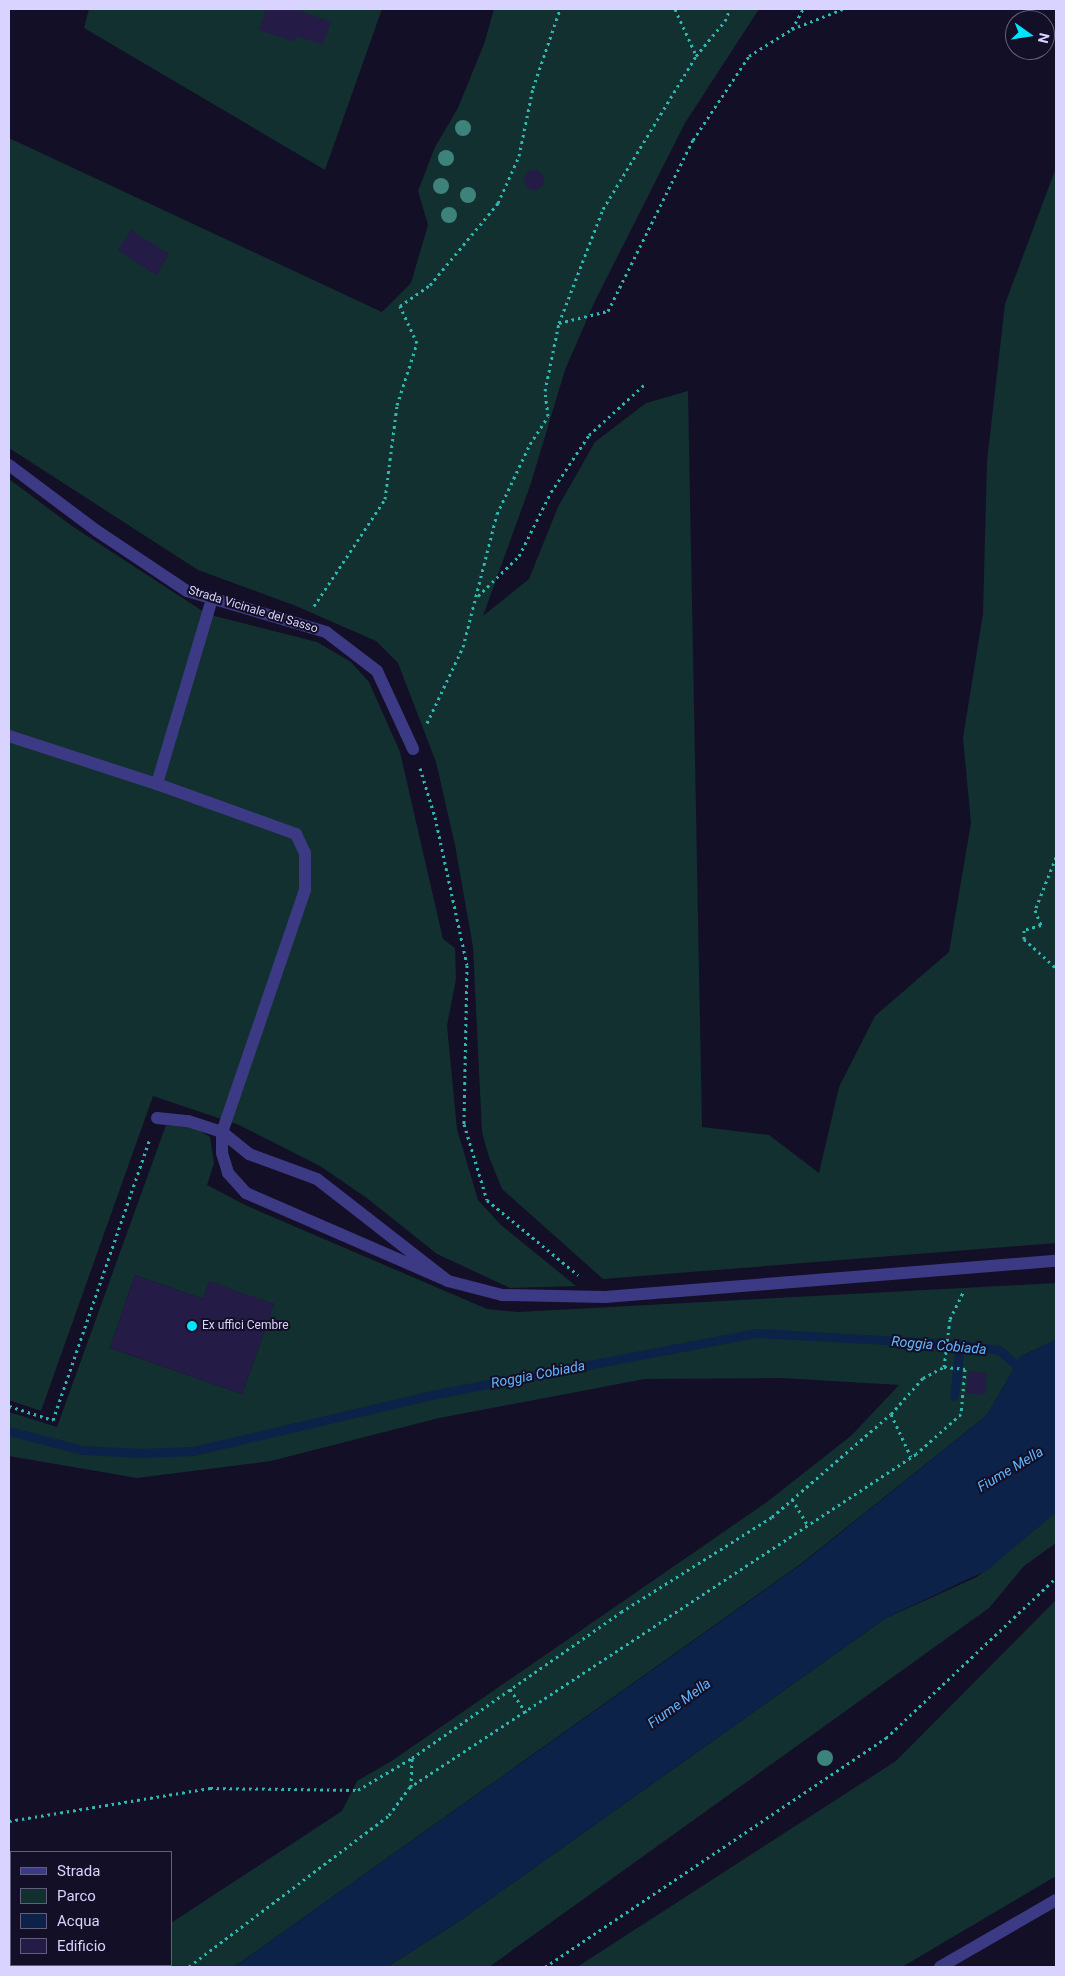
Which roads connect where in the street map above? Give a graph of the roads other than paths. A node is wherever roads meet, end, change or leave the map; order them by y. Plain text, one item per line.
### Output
1 (9, 465) edge
2 (212, 599) junction
3 (9, 736) edge
4 (413, 749) road end
5 (157, 784) junction
6 (157, 1118) road end
7 (222, 1132) junction
8 (1056, 1261) edge
9 (448, 1281) junction
10 (1056, 1900) edge
11 (940, 1967) edge

1 - 2 street, Strada Vicinale del Sasso
2 - 4 street, Strada Vicinale del Sasso
2 - 5 street
3 - 5 street
5 - 7 street
6 - 7 street
7 - 9 street
7 - 9 street
8 - 9 street
10 - 11 street

